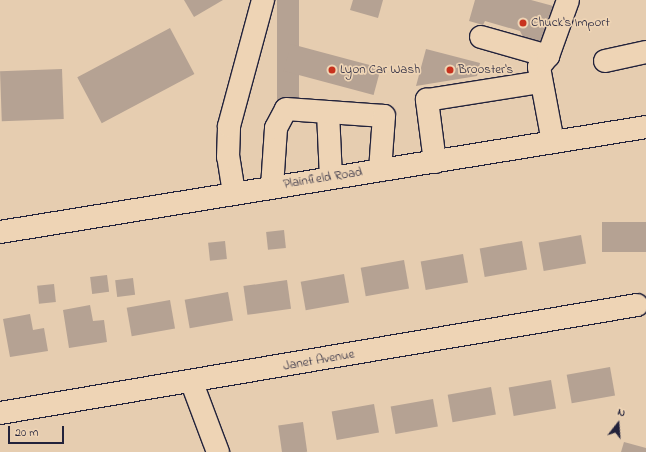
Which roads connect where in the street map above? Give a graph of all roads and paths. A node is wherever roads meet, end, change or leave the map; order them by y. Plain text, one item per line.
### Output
1 (263, 0) edge
2 (568, 0) edge
3 (481, 37) dead end
4 (646, 52) edge
5 (548, 56) junction
6 (605, 61) dead end
7 (541, 82) junction
8 (328, 112) junction
9 (646, 127) edge
10 (553, 142) junction
11 (435, 162) junction
12 (380, 170) junction
13 (331, 178) junction
14 (272, 187) junction
15 (234, 193) junction
16 (0, 232) edge
17 (638, 305) dead end
18 (192, 383) junction
19 (0, 413) edge
20 (218, 452) edge

1 - 15 street
2 - 5 street
3 - 5 street
4 - 6 street
5 - 7 street
7 - 10 street
7 - 11 street
8 - 12 street
8 - 13 street
8 - 14 street
9 - 10 street, Plainfield Road
10 - 11 street, Plainfield Road
11 - 12 street, Plainfield Road
12 - 13 street, Plainfield Road
13 - 14 street, Plainfield Road
14 - 15 street, Plainfield Road
15 - 16 street, Plainfield Road
17 - 18 street, Janet Avenue
18 - 19 street, Janet Avenue
18 - 20 street

